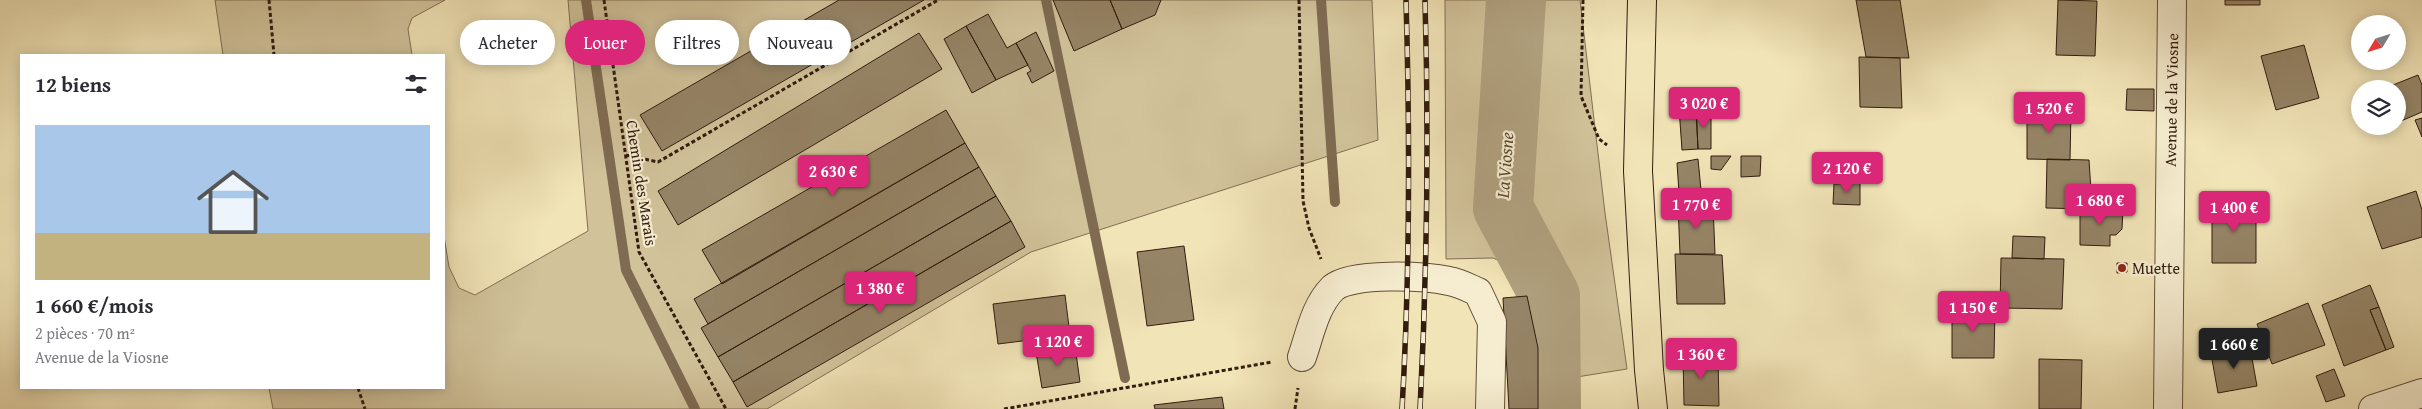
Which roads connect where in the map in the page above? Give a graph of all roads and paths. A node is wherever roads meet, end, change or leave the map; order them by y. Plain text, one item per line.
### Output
1 (269, 0) edge
2 (604, 0) edge
3 (938, 0) edge
4 (1299, 0) edge
5 (1583, 0) edge
6 (1642, 0) edge
7 (2172, 0) edge
8 (274, 54) edge
9 (625, 155) junction
10 (1638, 171) junction
11 (1335, 287) junction
12 (1302, 357) joint
13 (358, 389) edge
14 (2422, 393) edge
15 (365, 409) edge
16 (726, 409) edge
17 (1004, 409) edge
18 (1490, 409) edge
19 (1653, 409) edge
20 (2168, 409) edge
21 (2373, 409) edge

1 - 8 path
2 - 9 path, Chemin des Marais
3 - 9 path
4 - 11 path
5 - 10 path
6 - 10 main road
7 - 20 street, Avenue de la Viosne
9 - 16 path, Chemin des Marais
10 - 19 main road
11 - 12 street
11 - 18 street
12 - 17 path
13 - 15 path
14 - 21 street

